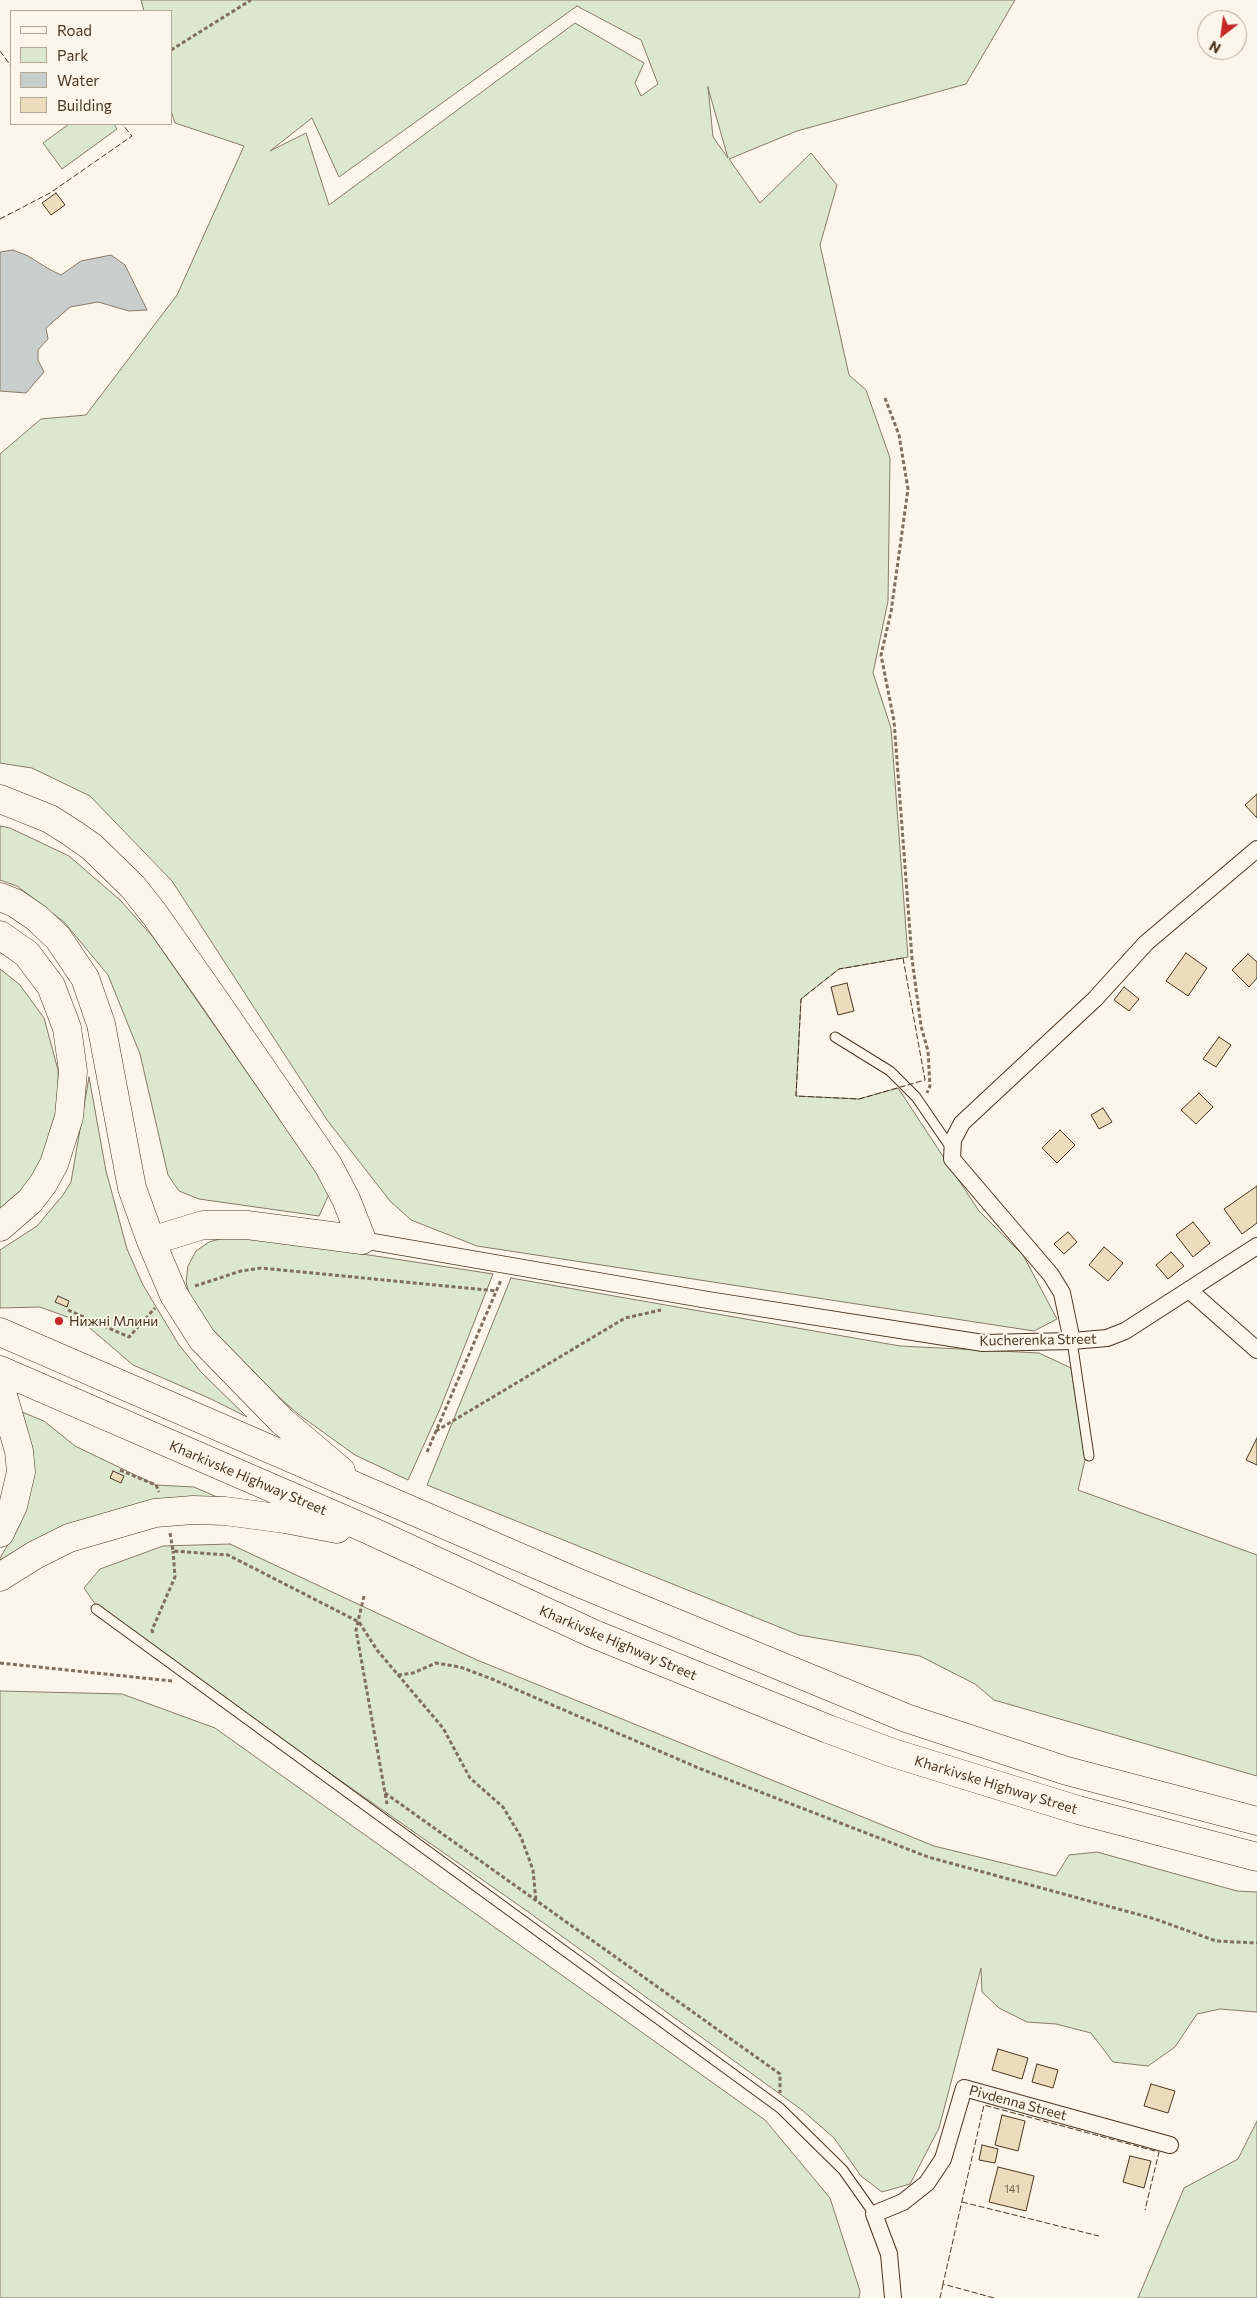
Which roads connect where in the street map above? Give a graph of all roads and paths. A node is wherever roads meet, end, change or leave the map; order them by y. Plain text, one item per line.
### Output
1 (252, 0) edge
2 (172, 49) edge
3 (884, 398) dead end
4 (0, 799) edge
5 (1257, 849) edge
6 (0, 896) edge
7 (0, 935) edge
8 (835, 1037) dead end
9 (922, 1105) junction
10 (952, 1150) junction
11 (0, 1227) edge
12 (362, 1240) junction
13 (151, 1241) junction
14 (1254, 1250) edge
15 (508, 1265) junction
16 (188, 1289) dead end
17 (1189, 1290) junction
18 (497, 1291) junction
19 (162, 1301) dead end
20 (68, 1310) dead end
21 (662, 1310) dead end
22 (0, 1332) edge
23 (1072, 1341) junction
24 (1257, 1350) edge
25 (0, 1370) edge
26 (0, 1385) edge
27 (436, 1431) junction
28 (427, 1452) dead end
29 (1089, 1456) dead end
30 (120, 1470) dead end
31 (365, 1491) junction
32 (162, 1498) dead end
33 (169, 1528) dead end
34 (0, 1533) edge
35 (173, 1551) junction
36 (0, 1577) edge
37 (478, 1582) junction
38 (364, 1596) dead end
39 (96, 1610) dead end
40 (359, 1622) junction
41 (158, 1655) junction
42 (0, 1663) edge
43 (398, 1675) junction
44 (197, 1684) junction
45 (385, 1794) junction
46 (1257, 1821) edge
47 (391, 1825) junction
48 (1257, 1857) edge
49 (536, 1901) junction
50 (1257, 1943) edge
51 (780, 2108) junction
52 (1170, 2145) dead end
53 (874, 2214) junction
54 (892, 2298) edge

1 - 2 path
3 - 9 path
4 - 12 highway
5 - 10 street
6 - 13 highway
7 - 11 highway
8 - 9 lane
9 - 10 lane
10 - 23 street
12 - 13 highway
12 - 15 street, Kucherenka Street
13 - 31 highway
14 - 17 street, Kucherenka Street
15 - 18 path
15 - 23 street, Kucherenka Street
16 - 18 path
17 - 23 street, Kucherenka Street
17 - 24 street
18 - 27 path
19 - 20 path
21 - 27 path
22 - 31 highway
23 - 29 lane
25 - 37 highway, Kharkivske Highway Street
26 - 34 highway
27 - 28 path
30 - 32 path
31 - 46 highway
33 - 35 path
35 - 40 path
35 - 41 path
36 - 37 highway
37 - 48 highway, Kharkivske Highway Street
38 - 40 path
39 - 41 lane
40 - 43 path
40 - 45 path
41 - 44 lane
42 - 44 path
43 - 49 path
43 - 50 path
44 - 47 lane
45 - 47 path
45 - 49 path
47 - 51 lane
49 - 51 path
51 - 53 lane
52 - 53 street, Pivdenna Street
53 - 54 street

